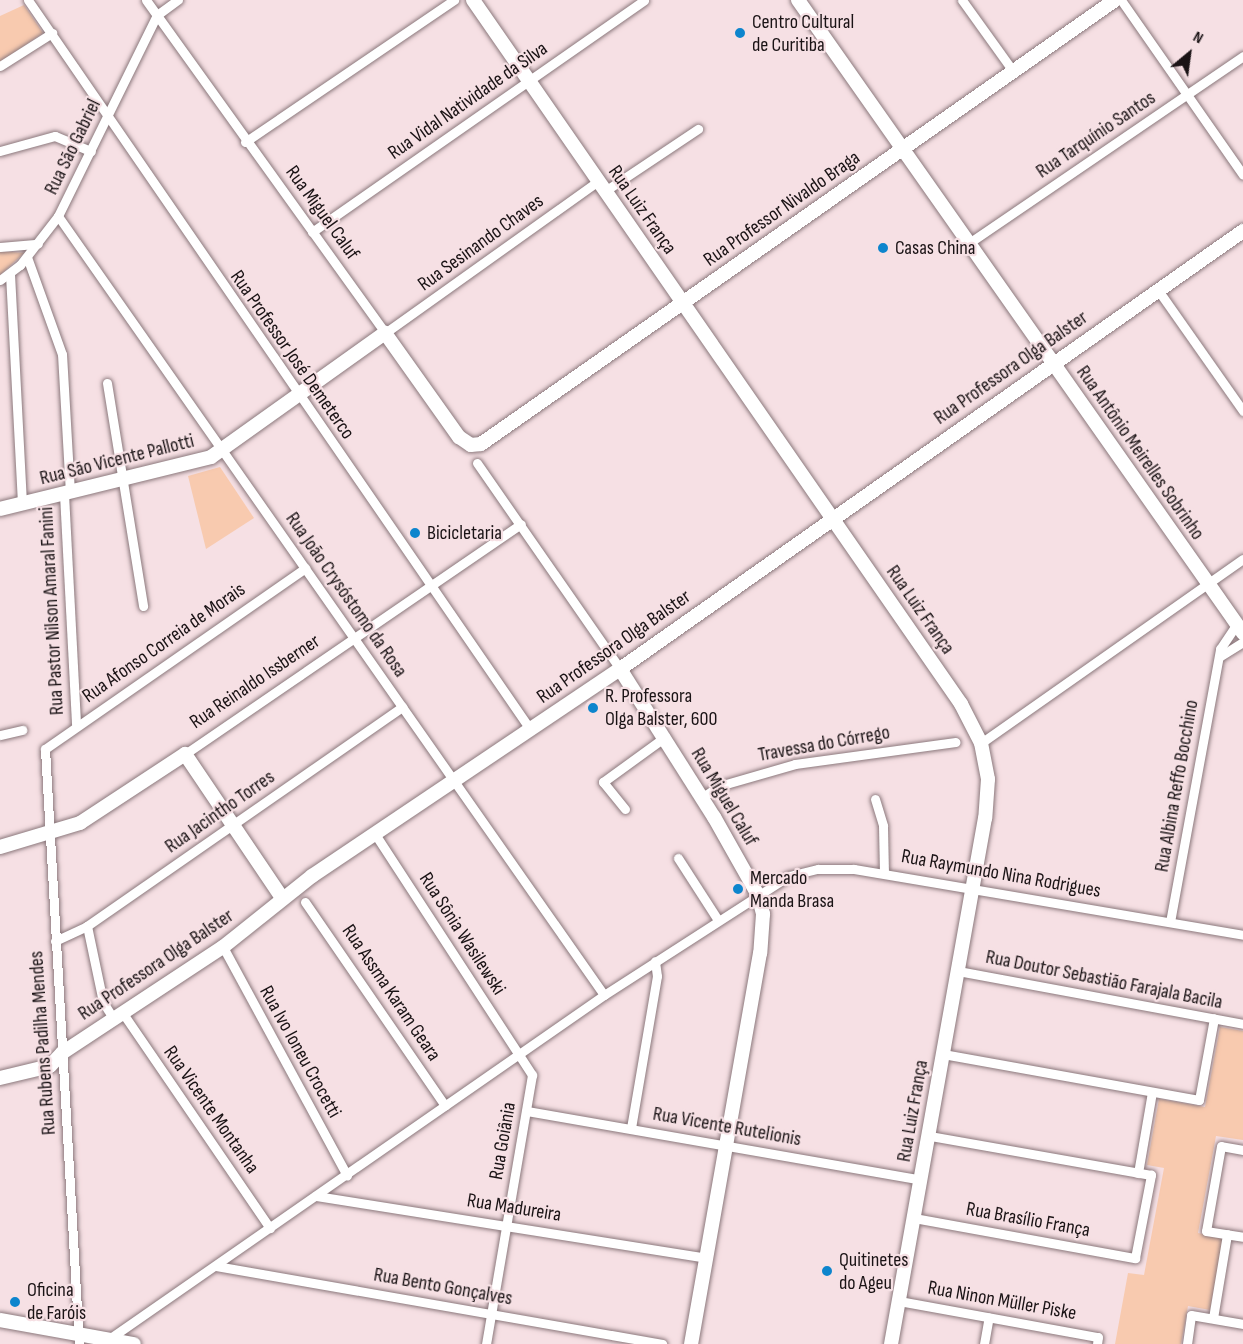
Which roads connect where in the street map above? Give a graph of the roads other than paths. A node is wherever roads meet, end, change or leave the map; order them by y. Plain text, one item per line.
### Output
1 (28, 0) edge
2 (146, 0) edge
3 (178, 0) edge
4 (454, 0) edge
5 (473, 0) edge
6 (644, 0) edge
7 (798, 0) edge
8 (962, 0) edge
9 (1115, 0) edge
10 (1121, 0) edge
11 (157, 15) junction
12 (52, 33) junction
13 (1243, 56) edge
14 (0, 66) edge
15 (1013, 71) junction
16 (529, 81) junction
17 (1187, 94) junction
18 (109, 114) junction
19 (698, 129) dead end
20 (245, 141) junction
21 (902, 149) junction
22 (0, 151) edge
23 (91, 151) junction
24 (1243, 175) edge
25 (602, 186) junction
26 (58, 216) junction
27 (1243, 231) edge
28 (312, 232) junction
29 (969, 243) junction
30 (38, 244) junction
31 (0, 247) edge
32 (27, 257) junction
33 (10, 274) junction
34 (0, 280) edge
35 (1158, 290) junction
36 (683, 303) junction
37 (385, 333) junction
38 (1053, 363) junction
39 (107, 383) dead end
40 (298, 395) junction
41 (1243, 411) edge
42 (470, 444) joint
43 (222, 450) junction
44 (477, 463) dead end
45 (121, 481) junction
46 (67, 493) junction
47 (22, 504) junction
48 (0, 509) edge
49 (831, 517) junction
50 (520, 524) junction
51 (1243, 559) edge
52 (305, 568) junction
53 (1208, 583) junction
54 (430, 586) junction
55 (143, 606) dead end
56 (1240, 629) edge
57 (354, 638) junction
58 (1243, 642) edge
59 (1219, 657) junction
60 (620, 669) junction
61 (402, 707) junction
62 (76, 726) junction
63 (530, 729) junction
64 (22, 730) dead end
65 (0, 735) edge
66 (665, 737) junction
67 (956, 742) dead end
68 (981, 743) junction
69 (45, 749) joint
70 (185, 754) junction
71 (454, 780) junction
72 (703, 797) junction
73 (875, 799) dead end
74 (625, 809) dead end
75 (234, 825) junction
76 (48, 834) junction
77 (375, 834) junction
78 (0, 847) edge
79 (678, 858) dead end
80 (884, 873) junction
81 (973, 886) junction
82 (758, 895) junction
83 (282, 898) junction
84 (305, 902) dead end
85 (718, 920) junction
86 (1170, 922) junction
87 (87, 926) junction
88 (1243, 935) edge
89 (55, 941) junction
90 (223, 947) junction
91 (655, 961) junction
92 (958, 971) junction
93 (604, 995) junction
94 (118, 1015) junction
95 (1214, 1018) junction
96 (1243, 1024) edge
97 (62, 1053) junction
98 (520, 1053) junction
99 (943, 1054) junction
100 (0, 1078) edge
101 (1152, 1092) junction
102 (445, 1106) junction
103 (527, 1111) junction
104 (631, 1128) junction
105 (929, 1136) junction
106 (726, 1145) junction
107 (1243, 1150) edge
108 (1138, 1173) junction
109 (347, 1175) junction
110 (921, 1180) junction
111 (316, 1196) junction
112 (914, 1218) junction
113 (507, 1225) junction
114 (270, 1228) junction
115 (1227, 1234) junction
116 (1243, 1237) edge
117 (706, 1258) junction
118 (216, 1266) junction
119 (899, 1301) junction
120 (491, 1314) junction
121 (989, 1317) junction
122 (1213, 1318) junction
123 (0, 1320) edge
124 (1243, 1324) edge
125 (79, 1339) edge
126 (109, 1340) junction
127 (1097, 1340) edge
128 (134, 1344) edge
129 (486, 1344) edge
130 (662, 1344) edge
131 (691, 1344) edge
132 (891, 1344) edge
133 (984, 1344) edge
134 (1187, 1344) edge

1 - 12 street, Rua Professor José Demeterco
2 - 11 street, Rua Miguel Caluf
3 - 11 street
4 - 20 street
5 - 16 main road, Rua Luiz França
6 - 16 street, Rua Vidal Natividade da Silva
7 - 21 main road, Rua Antônio Meirelles Sobrinho
8 - 15 street
9 - 15 main road, Rua Professor Nivaldo Braga
10 - 17 street
11 - 18 street, Rua São Gabriel
11 - 20 street, Rua Miguel Caluf
12 - 14 street
12 - 18 street, Rua Professor José Demeterco
13 - 17 street, Rua Tarquínio Santos
15 - 21 main road, Rua Professor Nivaldo Braga
16 - 25 main road, Rua Luiz França
16 - 28 street, Rua Vidal Natividade da Silva
17 - 24 street
17 - 29 street, Rua Tarquínio Santos
18 - 23 street, Rua São Gabriel
18 - 40 street, Rua Professor José Demeterco
19 - 25 street, Rua Sesinando Chaves
20 - 28 street, Rua Miguel Caluf
21 - 29 main road, Rua Antônio Meirelles Sobrinho
21 - 36 main road, Rua Professor Nivaldo Braga
22 - 23 street
23 - 26 street, Rua São Gabriel
25 - 36 main road, Rua Luiz França
25 - 37 street, Rua Sesinando Chaves
26 - 30 street, Rua São Gabriel
26 - 43 street, Rua João Crysóstomo da Rosa
27 - 35 main road, Rua Professora Olga Balster
28 - 37 street, Rua Miguel Caluf
29 - 38 main road, Rua Antônio Meirelles Sobrinho
30 - 31 street
30 - 32 street, Rua São Gabriel
32 - 33 street, Rua São Gabriel
32 - 46 street, Rua Pastor Nilson Amaral Fanini
33 - 34 street, Rua São Gabriel
33 - 47 street
35 - 38 main road, Rua Professora Olga Balster
35 - 41 street
36 - 42 main road, Rua Professor Nivaldo Braga
36 - 49 main road, Rua Luiz França
37 - 40 main road, Rua São Vicente Pallotti
37 - 42 main road, Rua Miguel Caluf
38 - 49 main road, Rua Professora Olga Balster
38 - 53 main road, Rua Antônio Meirelles Sobrinho
39 - 45 street
40 - 43 main road, Rua São Vicente Pallotti
40 - 54 street, Rua Professor José Demeterco
43 - 45 main road, Rua São Vicente Pallotti
43 - 52 street, Rua João Crysóstomo da Rosa
44 - 50 street, Rua Miguel Caluf
45 - 46 main road, Rua São Vicente Pallotti
45 - 55 street
46 - 47 main road, Rua São Vicente Pallotti
46 - 62 street, Rua Pastor Nilson Amaral Fanini
47 - 48 main road, Rua São Vicente Pallotti
49 - 60 main road, Rua Professora Olga Balster
49 - 68 main road, Rua Luiz França
50 - 54 street, Rua Reinaldo Issberner
50 - 60 street, Rua Miguel Caluf
51 - 53 street
52 - 57 street, Rua João Crysóstomo da Rosa
52 - 62 street, Rua Afonso Correia de Morais
53 - 56 main road, Rua Antônio Meirelles Sobrinho
53 - 68 street
54 - 57 street, Rua Reinaldo Issberner
54 - 63 street, Rua Professor José Demeterco
56 - 59 street, Rua Albina Reffo Bocchino
57 - 61 street, Rua João Crysóstomo da Rosa
57 - 70 street, Rua Reinaldo Issberner
58 - 59 street
59 - 86 street, Rua Albina Reffo Bocchino
60 - 63 main road, Rua Professora Olga Balster
60 - 66 main road, Rua Miguel Caluf
61 - 71 street, Rua João Crysóstomo da Rosa
61 - 75 street, Rua Jacintho Torres
62 - 69 street, Rua Afonso Correia de Morais
63 - 71 main road, Rua Professora Olga Balster
64 - 65 street
66 - 72 main road, Rua Miguel Caluf
66 - 74 street
67 - 72 street, Travessa do Córrego
68 - 81 main road, Rua Luiz França
69 - 76 street, Rua Rubens Padilha Mendes
70 - 75 main road
70 - 76 main road, Rua Reinaldo Issberner
71 - 77 main road, Rua Professora Olga Balster
71 - 93 street, Rua João Crysóstomo da Rosa
72 - 82 main road, Rua Miguel Caluf
73 - 80 street
75 - 83 main road
75 - 87 street, Rua Jacintho Torres
76 - 78 main road, Rua Reinaldo Issberner
76 - 89 street, Rua Rubens Padilha Mendes
77 - 83 main road, Rua Professora Olga Balster
77 - 98 street, Rua Sônia Wasilewski
79 - 85 street
80 - 81 street, Rua Raymundo Nina Rodrigues
80 - 82 street, Rua Raymundo Nina Rodrigues
81 - 86 street, Rua Raymundo Nina Rodrigues
81 - 92 main road, Rua Luiz França
82 - 85 street, Rua Raymundo Nina Rodrigues
82 - 106 main road, Rua Miguel Caluf
83 - 90 main road, Rua Professora Olga Balster
84 - 102 street, Rua Assma Karam Geara
85 - 91 street, Rua Raymundo Nina Rodrigues
86 - 88 street, Rua Raymundo Nina Rodrigues
87 - 89 street, Rua Jacintho Torres
87 - 94 street, Rua Vicente Montanha
89 - 97 street, Rua Rubens Padilha Mendes
90 - 94 main road, Rua Professora Olga Balster
90 - 109 street, Rua Ivo Ioneu Crocetti
91 - 93 street, Rua Raymundo Nina Rodrigues
91 - 104 street
92 - 95 street, Rua Doutor Sebastião Farajala Bacila
92 - 99 main road, Rua Luiz França
93 - 98 street, Rua Raymundo Nina Rodrigues
94 - 97 main road, Rua Professora Olga Balster
94 - 114 street, Rua Vicente Montanha
95 - 96 street, Rua Doutor Sebastião Farajala Bacila
95 - 101 street
97 - 100 main road, Rua Professora Olga Balster
97 - 125 street, Rua Rubens Padilha Mendes
98 - 102 street, Rua Raymundo Nina Rodrigues
98 - 103 street, Rua Goiânia
99 - 101 street
99 - 105 main road, Rua Luiz França
101 - 108 street
102 - 109 street, Rua Raymundo Nina Rodrigues
103 - 104 street, Rua Vicente Rutelionis
103 - 113 street, Rua Goiânia
104 - 106 street, Rua Vicente Rutelionis
105 - 108 street
105 - 110 main road, Rua Luiz França
106 - 110 street, Rua Vicente Rutelionis
106 - 117 main road, Rua Miguel Caluf
107 - 115 street
108 - 112 street, Rua Brasílio França
109 - 111 street, Rua Raymundo Nina Rodrigues
110 - 112 main road, Rua Luiz França
111 - 113 street, Rua Madureira
111 - 114 street, Rua Raymundo Nina Rodrigues
112 - 119 main road, Rua Luiz França
113 - 117 street, Rua Madureira
113 - 120 street, Rua Goiânia
114 - 118 street, Rua Raymundo Nina Rodrigues
115 - 116 street
115 - 122 street
117 - 131 main road, Rua Miguel Caluf
118 - 120 street, Rua Bento Gonçalves
118 - 126 street, Rua Raymundo Nina Rodrigues
119 - 121 street, Rua Ninon Müller Piske
119 - 132 main road, Rua Luiz França
120 - 129 street, Rua Goiânia
120 - 130 street, Rua Bento Gonçalves
121 - 127 street, Rua Ninon Müller Piske
121 - 133 street
122 - 124 street
122 - 134 street
123 - 125 main road
125 - 126 main road
126 - 128 main road

